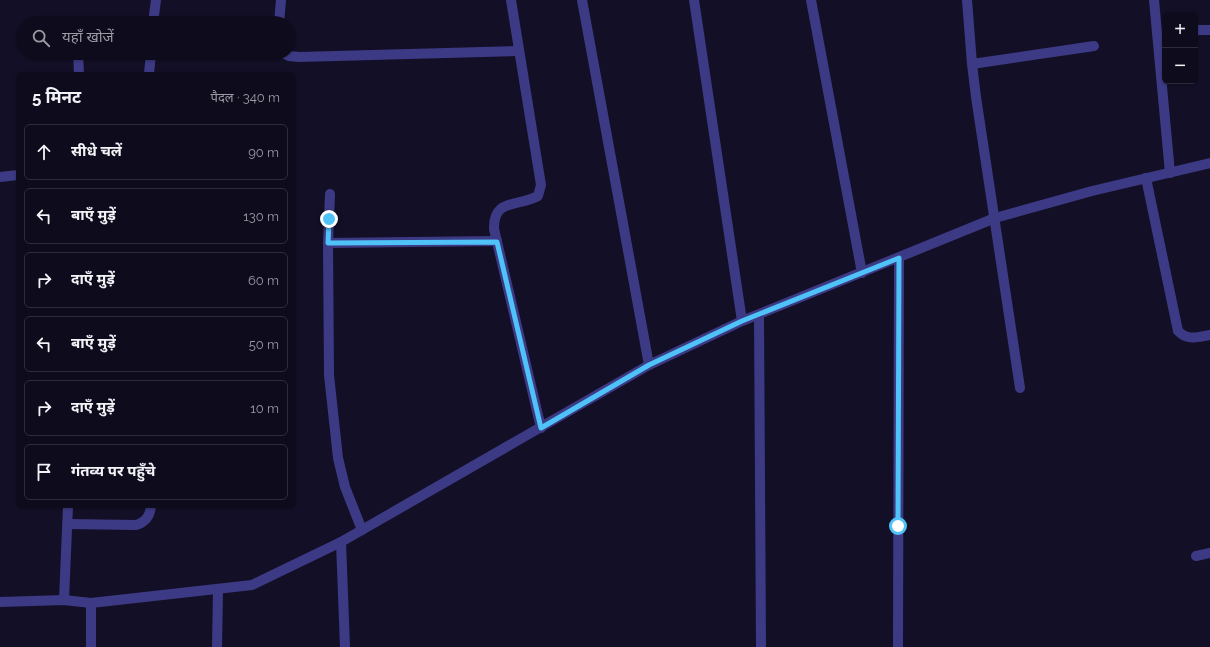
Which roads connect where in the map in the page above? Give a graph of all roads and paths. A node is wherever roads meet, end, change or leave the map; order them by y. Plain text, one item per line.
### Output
1 (156, 0) edge
2 (281, 0) edge
3 (510, 0) edge
4 (582, 0) edge
5 (694, 0) edge
6 (811, 0) edge
7 (967, 0) edge
8 (1154, 0) edge
9 (155, 16) edge
10 (280, 16) edge
11 (1161, 30) edge
12 (1198, 30) edge
13 (1210, 30) edge
14 (1094, 46) dead end
15 (519, 51) junction
16 (296, 57) edge
17 (78, 60) edge
18 (150, 60) edge
19 (972, 64) junction
20 (79, 72) edge
21 (149, 72) edge
22 (1210, 163) edge
23 (1170, 173) junction
24 (16, 175) edge
25 (0, 177) edge
26 (1146, 178) junction
27 (330, 194) dead end
28 (994, 218) junction
29 (497, 242) junction
30 (328, 243) junction
31 (899, 258) junction
32 (862, 273) junction
33 (759, 315) junction
34 (742, 321) junction
35 (1210, 335) edge
36 (649, 365) junction
37 (1020, 388) dead end
38 (541, 428) junction
39 (68, 508) edge
40 (150, 508) edge
41 (68, 524) junction
42 (362, 530) junction
43 (341, 542) junction
44 (1210, 553) edge
45 (1196, 556) dead end
46 (218, 589) junction
47 (64, 600) junction
48 (0, 602) edge
49 (90, 603) junction
50 (90, 647) edge
51 (217, 647) edge
52 (345, 647) edge
53 (761, 647) edge
54 (898, 647) edge

1 - 9 street
2 - 10 street
3 - 15 street
4 - 36 street
5 - 34 street
6 - 32 street
7 - 19 street
8 - 11 street
11 - 23 street
12 - 13 street
14 - 19 street
15 - 16 street
15 - 29 street
17 - 20 street
18 - 21 street
19 - 28 street
22 - 23 street
23 - 26 street
24 - 25 street
26 - 28 street
26 - 35 street
27 - 30 street
28 - 31 street
28 - 37 street
29 - 30 street
29 - 38 street
30 - 42 street
31 - 32 street
31 - 54 street
32 - 33 street
33 - 34 street
33 - 53 street
34 - 36 street
36 - 38 street
38 - 42 street
39 - 41 street
40 - 41 street
41 - 47 street
42 - 43 street
43 - 46 street
43 - 52 street
44 - 45 street
46 - 49 street
46 - 51 street
47 - 48 street
47 - 49 street
49 - 50 street

